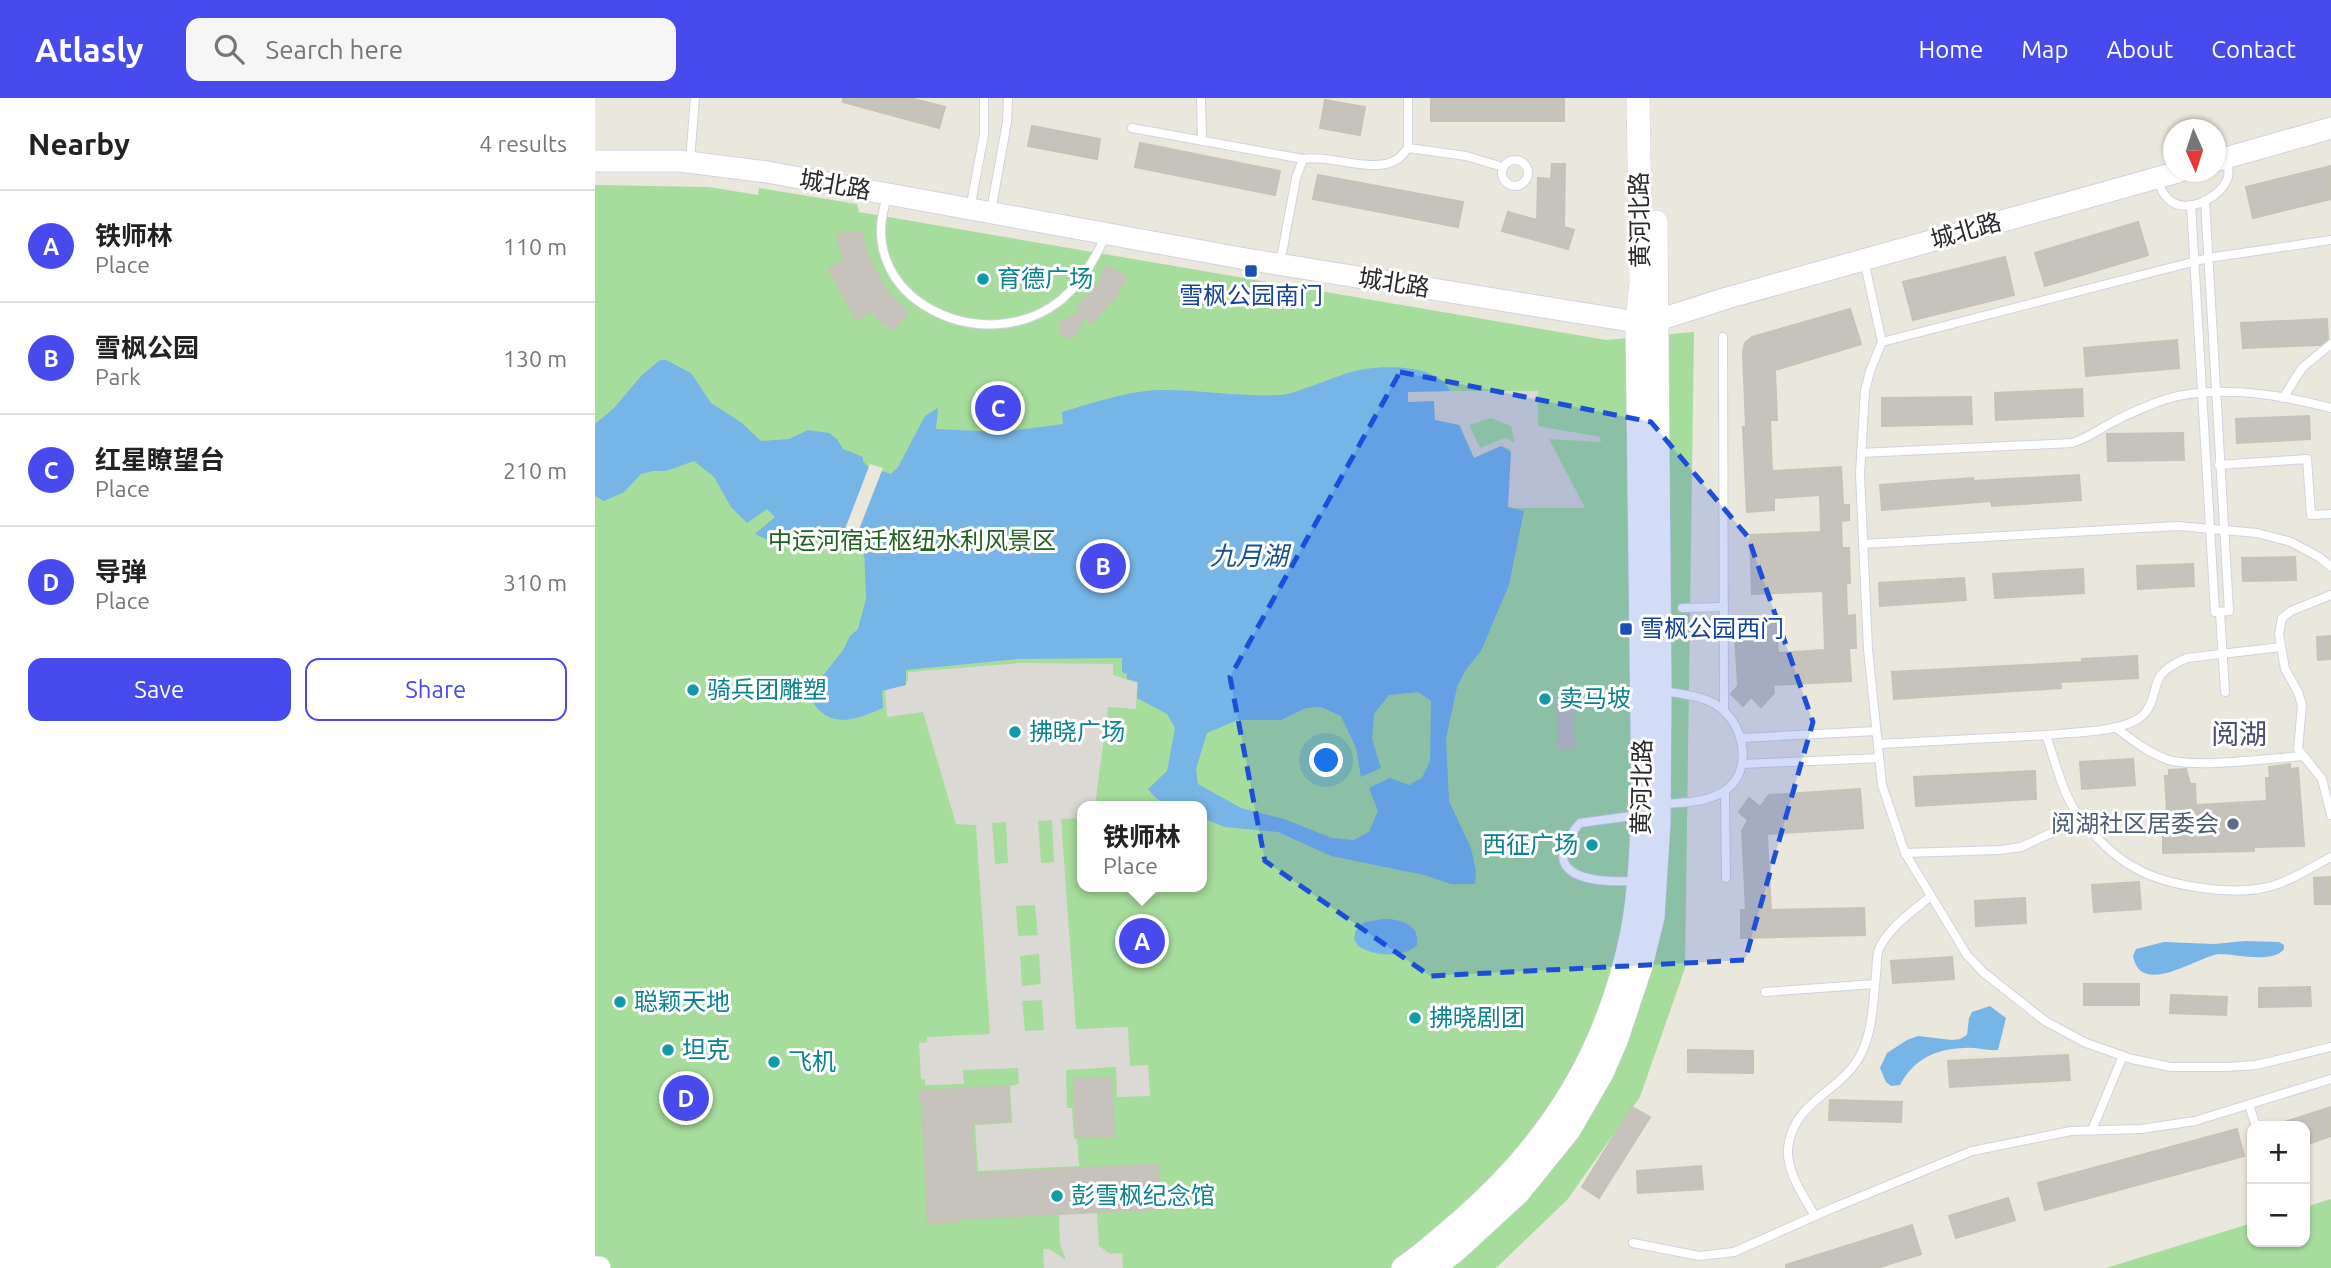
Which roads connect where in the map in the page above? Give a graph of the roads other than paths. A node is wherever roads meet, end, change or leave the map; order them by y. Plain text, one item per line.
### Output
1 (695, 98) edge
2 (984, 98) edge
3 (1008, 98) edge
4 (1201, 98) edge
5 (1408, 98) edge
6 (1638, 98) edge
7 (1654, 98) edge
8 (1132, 128) dead end
9 (2331, 128) edge
10 (1202, 141) junction
11 (1408, 148) junction
12 (2226, 158) edge
13 (1303, 159) junction
14 (595, 161) edge
15 (689, 163) junction
16 (1503, 167) dead end
17 (2163, 176) edge
18 (2156, 178) junction
19 (2226, 182) edge
20 (888, 195) junction
21 (2205, 200) junction
22 (2191, 205) junction
23 (970, 209) junction
24 (991, 214) junction
25 (1106, 234) junction
26 (2331, 240) edge
27 (2208, 258) junction
28 (1864, 260) junction
29 (2194, 261) junction
30 (1280, 264) junction
31 (1646, 322) junction
32 (1723, 337) dead end
33 (1882, 342) junction
34 (2331, 344) edge
35 (2202, 393) junction
36 (2215, 393) junction
37 (2283, 398) junction
38 (2331, 408) edge
39 (1861, 453) junction
40 (2219, 465) junction
41 (2331, 514) edge
42 (2210, 530) junction
43 (2224, 530) junction
44 (1863, 544) junction
45 (2331, 567) edge
46 (2331, 595) edge
47 (1724, 607) junction
48 (1682, 608) dead end
49 (2220, 612) junction
50 (2281, 648) junction
51 (2223, 654) junction
52 (1652, 690) junction
53 (2225, 692) dead end
54 (1724, 710) junction
55 (2115, 727) junction
56 (1876, 731) junction
57 (2046, 735) junction
58 (1742, 738) junction
59 (1878, 744) junction
60 (2303, 756) junction
61 (1879, 758) junction
62 (1742, 764) junction
63 (1725, 791) junction
64 (1648, 808) junction
65 (2331, 815) edge
66 (2085, 822) junction
67 (1905, 853) junction
68 (2331, 857) edge
69 (1726, 878) dead end
70 (1639, 881) junction
71 (1931, 896) junction
72 (1875, 984) junction
73 (1765, 992) dead end
74 (2331, 1047) edge
75 (2123, 1056) junction
76 (2331, 1079) edge
77 (2249, 1105) junction
78 (2254, 1121) edge
79 (2092, 1130) junction
80 (1815, 1216) junction
81 (1633, 1243) dead end
82 (1403, 1268) edge
83 (1433, 1268) edge

1 - 15 lane
2 - 23 lane
3 - 24 lane
4 - 10 lane
5 - 11 lane
6 - 31 main road, 黄河北路
7 - 31 main road, 黄河北路
8 - 10 lane
9 - 12 street
10 - 13 lane
11 - 13 lane
11 - 16 lane
13 - 30 lane
14 - 15 street, 城北路
15 - 20 street, 城北路
17 - 18 street, 城北路
18 - 22 lane
18 - 28 street, 城北路
19 - 21 lane
20 - 23 street, 城北路
20 - 25 lane
21 - 22 lane
21 - 27 lane
22 - 29 lane
23 - 24 street, 城北路
24 - 25 street, 城北路
25 - 30 street, 城北路
26 - 27 lane
27 - 29 lane
27 - 36 lane
28 - 31 street, 城北路
28 - 33 lane
29 - 33 lane
29 - 35 lane
30 - 31 street, 城北路
31 - 52 main road, 黄河北路
32 - 47 lane
33 - 39 lane
34 - 37 lane
35 - 36 lane
35 - 39 lane
35 - 42 lane
36 - 37 lane
36 - 40 lane
37 - 38 lane
39 - 44 lane
40 - 41 lane
40 - 43 lane
42 - 43 lane
42 - 44 lane
42 - 49 lane
43 - 45 lane
43 - 49 lane
44 - 56 lane
46 - 50 lane
47 - 48 lane
47 - 54 lane
49 - 51 lane
50 - 51 lane
50 - 60 lane
51 - 53 lane
51 - 55 lane
52 - 54 lane
52 - 64 main road, 黄河北路
54 - 58 lane
55 - 57 lane
55 - 60 lane
56 - 58 lane
56 - 59 lane
57 - 59 lane
57 - 66 lane
58 - 62 lane
59 - 61 lane
60 - 65 lane
61 - 62 lane
61 - 67 lane
62 - 63 lane
63 - 64 lane
63 - 69 lane
64 - 70 main road, 黄河北路
64 - 70 lane
64 - 83 main road, 黄河北路
66 - 67 lane
66 - 68 lane
67 - 71 lane
70 - 82 main road, 黄河北路
71 - 72 lane
71 - 75 lane
72 - 73 lane
72 - 80 lane
74 - 75 lane
75 - 79 lane
76 - 77 lane
77 - 78 lane
77 - 79 lane
79 - 80 lane
80 - 81 lane

